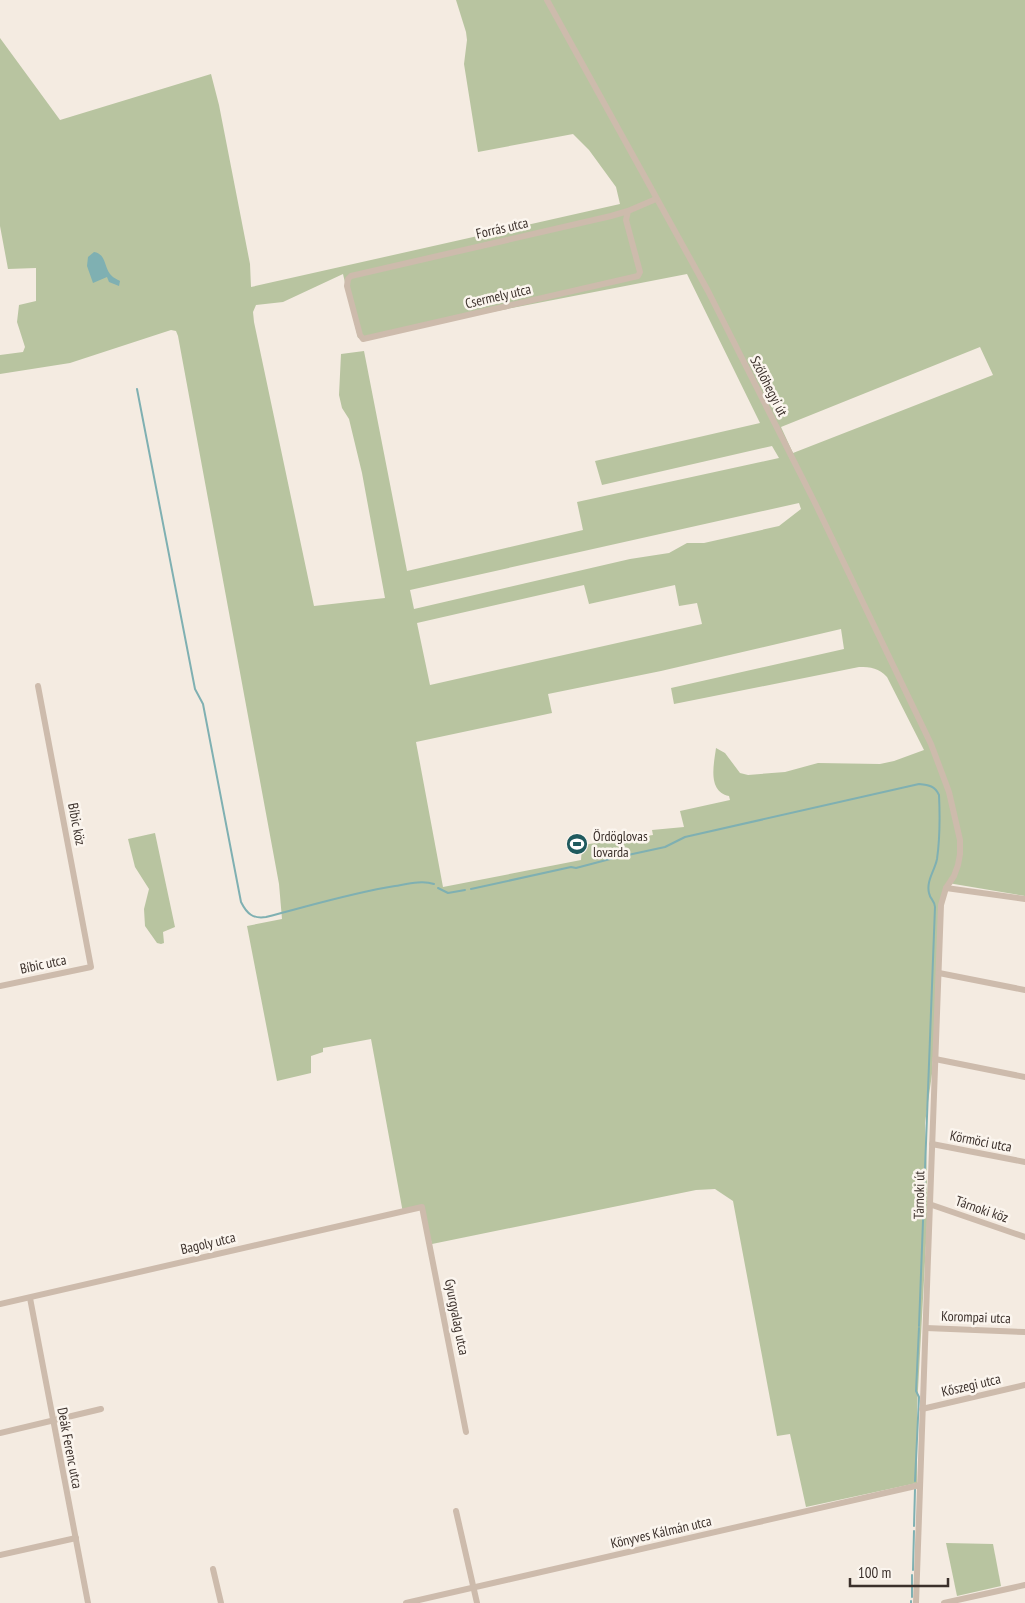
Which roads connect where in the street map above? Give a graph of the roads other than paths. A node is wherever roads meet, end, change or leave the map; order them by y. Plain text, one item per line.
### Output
1 (547, 0) edge
2 (656, 199) junction
3 (628, 211) junction
4 (351, 276) joint
5 (38, 686) dead end
6 (949, 792) joint
7 (946, 888) junction
8 (1025, 899) edge
9 (91, 967) joint
10 (939, 973) junction
11 (0, 986) edge
12 (1025, 990) edge
13 (935, 1059) junction
14 (1025, 1077) edge
15 (932, 1144) junction
16 (1025, 1162) edge
17 (932, 1205) junction
18 (422, 1207) joint
19 (1025, 1237) edge
20 (30, 1298) junction
21 (0, 1304) edge
22 (926, 1328) junction
23 (1025, 1332) edge
24 (1025, 1385) edge
25 (101, 1409) dead end
26 (922, 1409) junction
27 (52, 1420) junction
28 (466, 1432) dead end
29 (0, 1433) edge
30 (920, 1485) junction
31 (456, 1511) dead end
32 (76, 1538) junction
33 (0, 1555) edge
34 (213, 1569) dead end
35 (1025, 1584) edge
36 (474, 1588) junction
37 (88, 1603) edge
38 (221, 1603) edge
39 (406, 1603) edge
40 (477, 1603) edge
41 (916, 1603) edge
42 (944, 1603) edge

1 - 2 street, Szőlőhegyi út
2 - 3 street, Forrás utca
2 - 6 street, Szőlőhegyi út
3 - 4 street, Forrás utca
3 - 4 street, Csermely utca
5 - 9 street, Bíbic köz
6 - 7 street, Tárnoki út
7 - 8 street
7 - 10 street, Tárnoki út
9 - 11 street, Bíbic utca
10 - 12 street
10 - 13 street, Tárnoki út
13 - 14 street
13 - 15 street, Tárnoki út
15 - 16 street, Körmöci utca
15 - 17 street, Tárnoki út
17 - 19 street, Tárnoki köz
17 - 22 street, Tárnoki út
18 - 20 street, Bagoly utca
18 - 28 street, Gyurgyalag utca
20 - 21 street, Bagoly utca
20 - 27 street, Deák Ferenc utca
22 - 23 street, Korompai utca
22 - 26 street, Tárnoki út
24 - 26 street, Kőszegi utca
25 - 27 street
26 - 30 street, Tárnoki út
27 - 29 street
27 - 32 street, Deák Ferenc utca
30 - 36 street, Könyves Kálmán utca
30 - 41 street, Tárnoki út
31 - 36 street
32 - 33 street
32 - 37 street, Deák Ferenc utca
34 - 38 street
35 - 42 street
36 - 39 street, Könyves Kálmán utca
36 - 40 street

